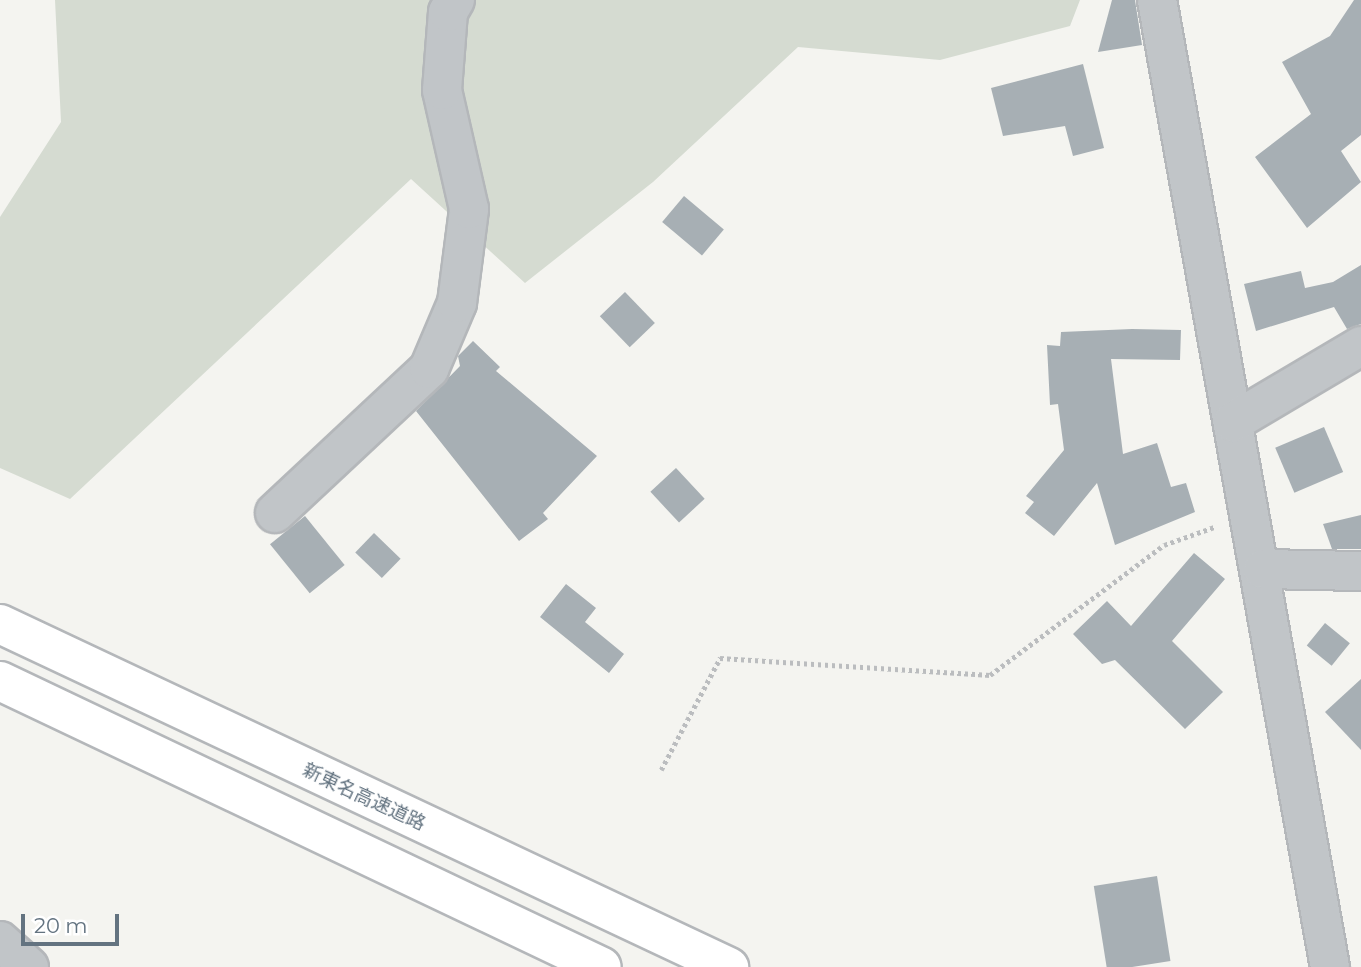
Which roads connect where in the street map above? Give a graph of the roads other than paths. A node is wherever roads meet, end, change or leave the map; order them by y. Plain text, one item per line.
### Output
1 (455, 0) edge
2 (1157, 0) edge
3 (1361, 346) edge
4 (1233, 422) junction
5 (275, 513) dead end
6 (1262, 569) junction
7 (1361, 571) edge
8 (0, 624) edge
9 (0, 681) edge
10 (0, 941) edge
11 (29, 967) edge
12 (603, 967) edge
13 (729, 967) edge
14 (1330, 967) edge

1 - 5 street
2 - 4 street
3 - 4 street
4 - 6 street
6 - 7 street
6 - 14 street
8 - 13 highway, 新東名高速道路
9 - 12 highway
10 - 11 street

